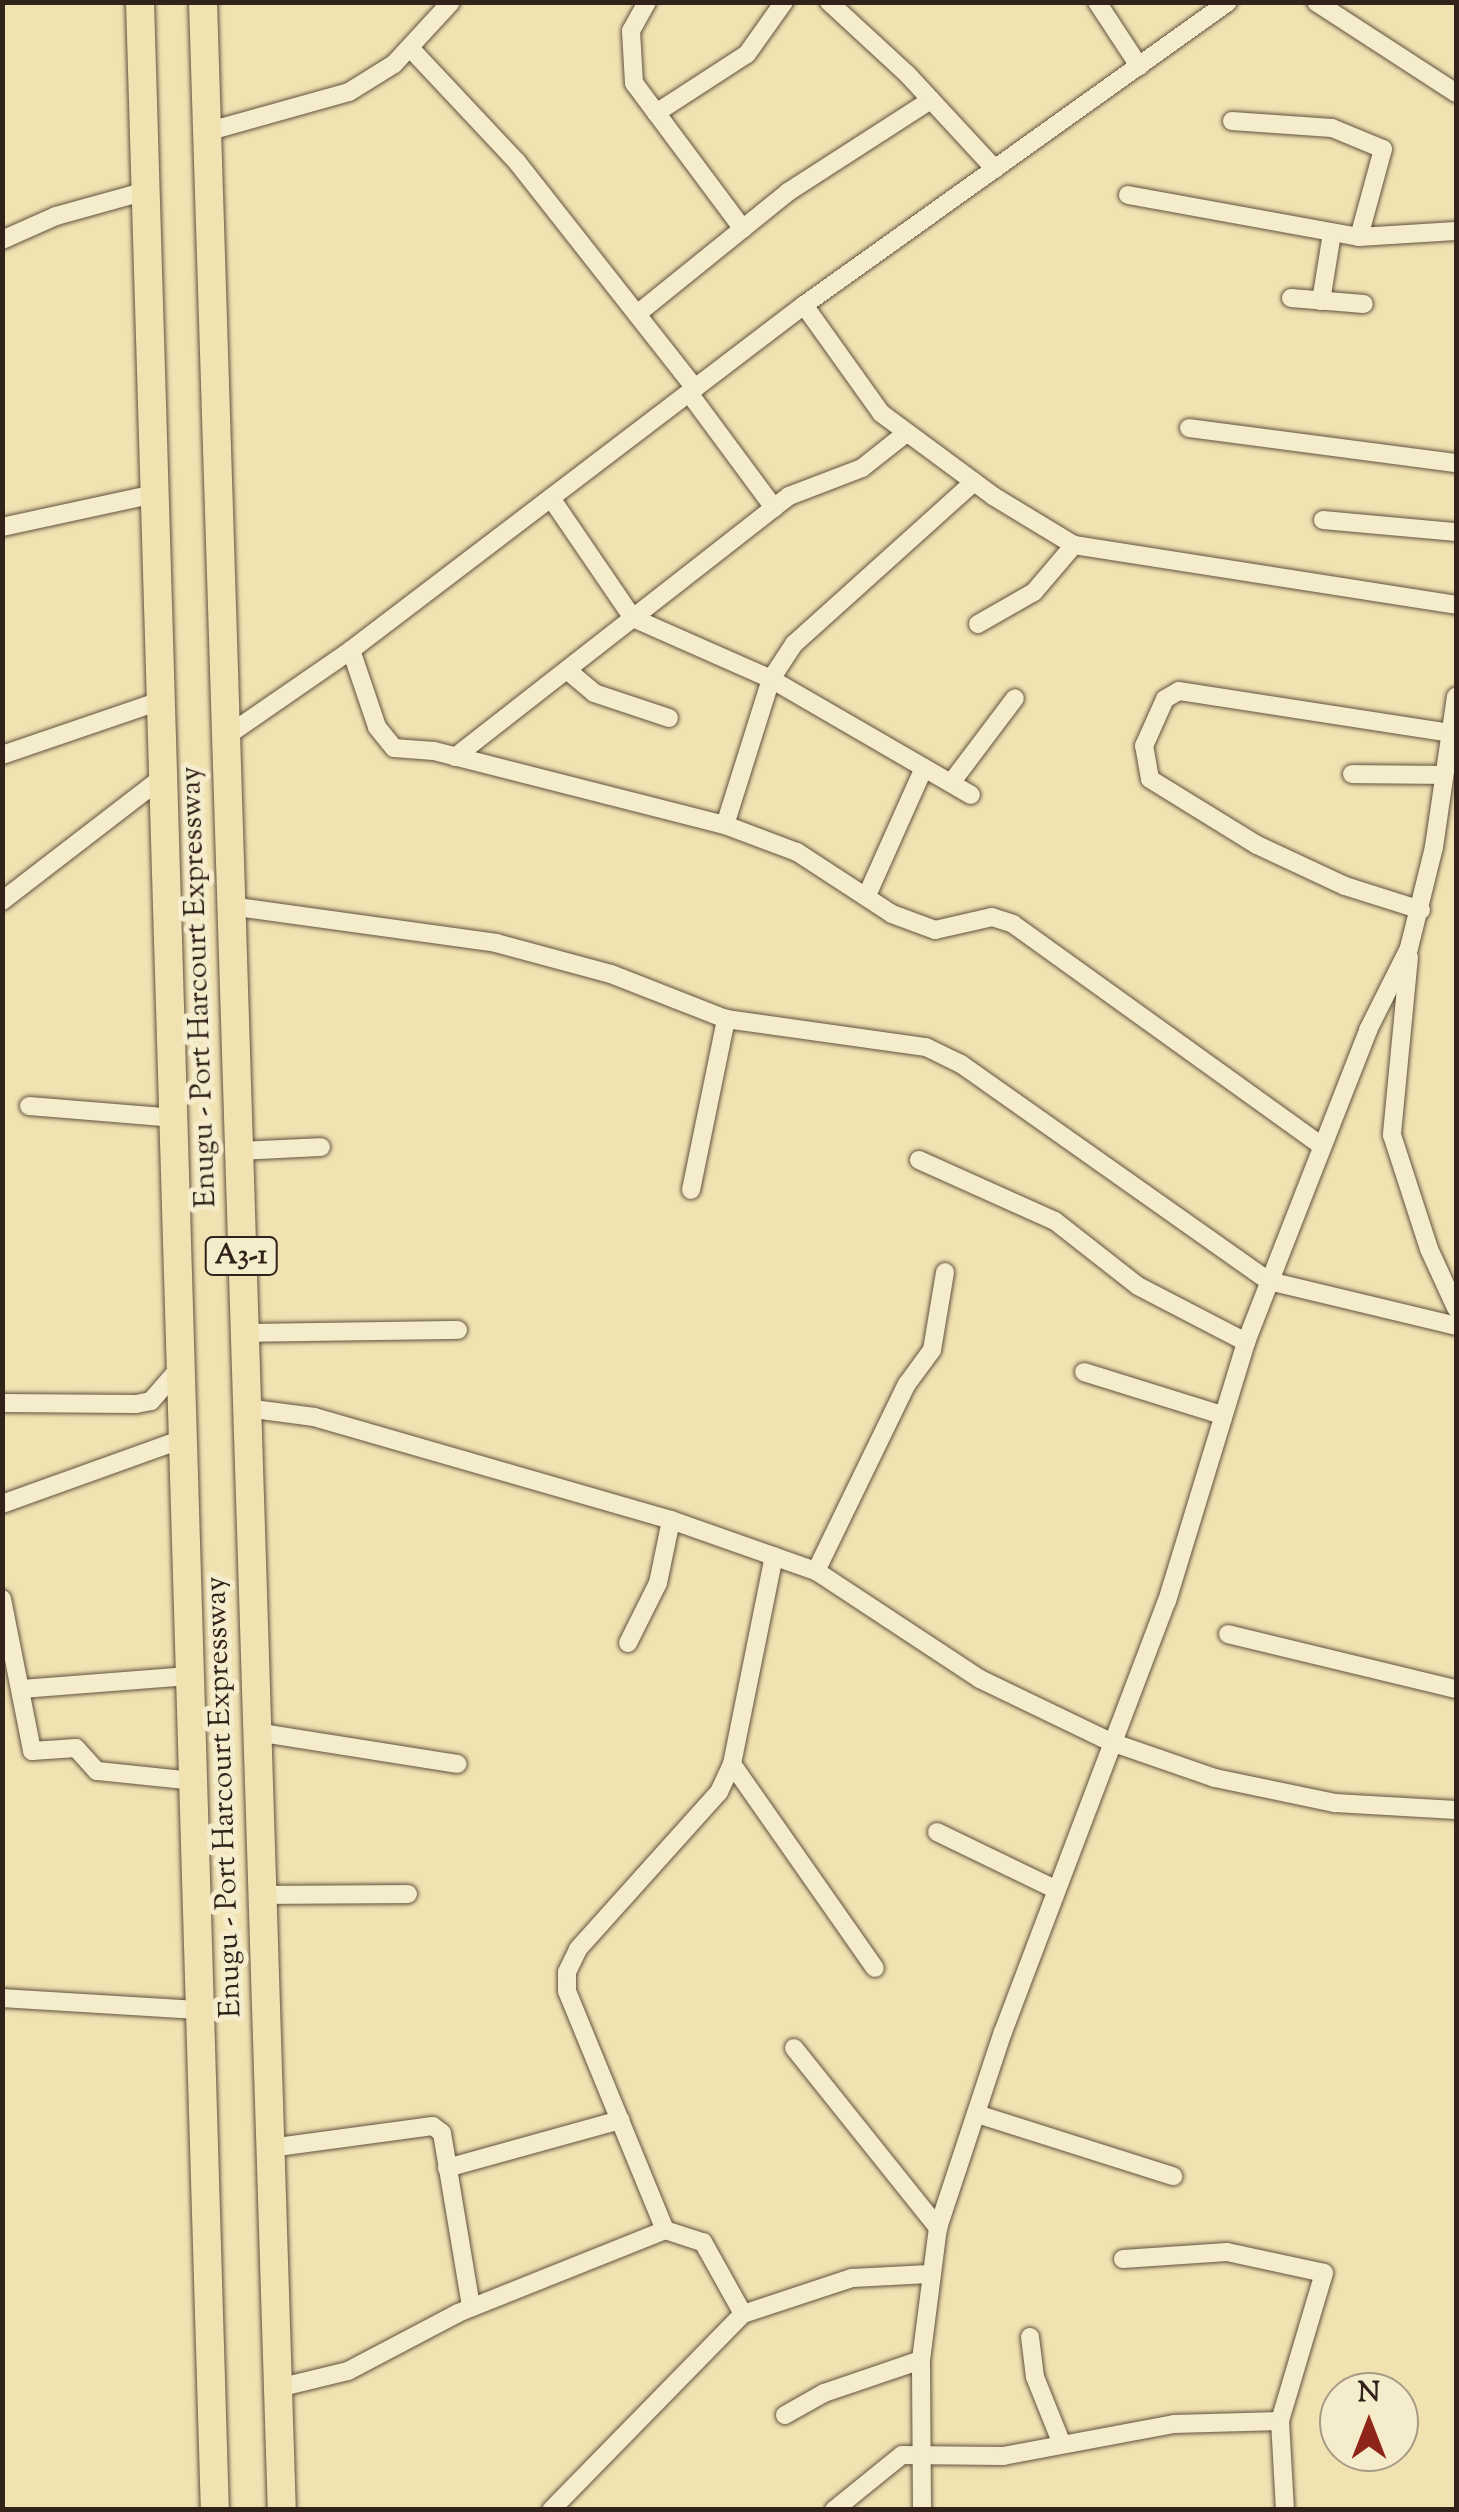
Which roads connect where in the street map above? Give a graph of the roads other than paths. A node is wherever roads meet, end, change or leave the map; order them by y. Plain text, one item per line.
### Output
1 (140, 2) edge
2 (202, 2) edge
3 (647, 2) edge
4 (784, 2) edge
5 (856, 2) edge
6 (1097, 2) edge
7 (1228, 2) edge
8 (1316, 2) edge
9 (447, 4) edge
10 (834, 7) edge
11 (410, 49) junction
12 (1139, 66) junction
13 (1456, 93) edge
14 (931, 100) junction
15 (656, 113) junction
16 (1232, 121) dead end
17 (206, 132) junction
18 (994, 169) junction
19 (146, 191) junction
20 (1128, 195) dead end
21 (743, 229) junction
22 (1456, 231) edge
23 (1332, 233) junction
24 (1359, 237) junction
25 (2, 240) edge
26 (1291, 298) dead end
27 (1321, 301) junction
28 (1364, 304) dead end
29 (804, 305) junction
30 (637, 314) junction
31 (692, 390) junction
32 (1189, 428) dead end
33 (905, 434) junction
34 (1456, 463) edge
35 (974, 482) junction
36 (155, 494) junction
37 (551, 498) junction
38 (774, 508) junction
39 (1323, 520) dead end
40 (2, 527) edge
41 (1456, 532) edge
42 (1074, 545) junction
43 (1456, 605) edge
44 (634, 618) junction
45 (978, 624) dead end
46 (351, 650) junction
47 (567, 670) junction
48 (771, 679) junction
49 (1456, 697) edge
50 (1015, 698) dead end
51 (160, 701) junction
52 (669, 718) dead end
53 (1450, 734) junction
54 (225, 738) junction
55 (2, 755) edge
56 (455, 757) junction
57 (924, 768) junction
58 (1352, 774) dead end
59 (1442, 775) junction
60 (162, 778) junction
61 (951, 783) junction
62 (971, 795) dead end
63 (725, 825) junction
64 (868, 893) junction
65 (2, 901) edge
66 (230, 906) junction
67 (1421, 910) junction
68 (1409, 948) junction
69 (726, 1019) junction
70 (29, 1106) dead end
71 (176, 1118) junction
72 (1322, 1146) junction
73 (321, 1147) dead end
74 (237, 1151) junction
75 (920, 1160) dead end
76 (692, 1190) dead end
77 (944, 1272) dead end
78 (1269, 1282) junction
79 (1456, 1308) edge
80 (1456, 1326) edge
81 (458, 1330) dead end
82 (243, 1333) junction
83 (1246, 1342) junction
84 (183, 1364) junction
85 (1084, 1372) dead end
86 (2, 1404) edge
87 (246, 1408) junction
88 (1222, 1416) junction
89 (183, 1439) junction
90 (2, 1504) edge
91 (671, 1520) junction
92 (774, 1556) junction
93 (816, 1572) junction
94 (2, 1599) edge
95 (1228, 1634) dead end
96 (628, 1643) dead end
97 (189, 1676) junction
98 (1456, 1688) edge
99 (21, 1689) junction
100 (256, 1732) junction
101 (1111, 1742) junction
102 (457, 1764) dead end
103 (732, 1764) junction
104 (193, 1781) junction
105 (1456, 1810) edge
106 (938, 1832) dead end
107 (1057, 1890) junction
108 (408, 1894) dead end
109 (261, 1895) junction
110 (875, 1968) dead end
111 (2, 1998) edge
112 (201, 2010) junction
113 (794, 2048) dead end
114 (976, 2114) junction
115 (620, 2120) junction
116 (270, 2148) junction
117 (447, 2168) junction
118 (1172, 2176) dead end
119 (938, 2228) junction
120 (665, 2230) junction
121 (1123, 2258) dead end
122 (930, 2274) junction
123 (471, 2308) junction
124 (743, 2314) junction
125 (1030, 2336) dead end
126 (921, 2360) junction
127 (278, 2388) junction
128 (785, 2415) dead end
129 (1280, 2421) junction
130 (1062, 2444) junction
131 (922, 2455) junction
132 (215, 2510) edge
133 (282, 2510) edge
134 (552, 2510) edge
135 (834, 2510) edge
136 (922, 2510) edge
137 (1284, 2510) edge

1 - 19 highway, Enugu - Port Harcourt Expressway / A3-1
2 - 17 highway, Enugu - Port Harcourt Expressway / A3-1
3 - 15 street
4 - 15 street
5 - 10 street
6 - 12 street
7 - 12 street
8 - 13 street
9 - 11 street
10 - 14 street
11 - 17 street
11 - 30 street
12 - 18 street
14 - 18 street
14 - 21 street
15 - 21 street
16 - 24 street
17 - 54 highway, Enugu - Port Harcourt Expressway / A3-1
18 - 29 street
19 - 25 street
19 - 36 highway, Enugu - Port Harcourt Expressway / A3-1
20 - 23 street
21 - 30 street
22 - 24 street
23 - 24 street
23 - 27 street
26 - 27 street
27 - 28 street
29 - 31 street
29 - 33 street
30 - 31 street
31 - 37 street
31 - 38 street
32 - 34 street
33 - 35 street
33 - 38 street
35 - 42 street
35 - 48 street
36 - 40 street
36 - 51 highway, Enugu - Port Harcourt Expressway / A3-1
37 - 44 street
37 - 46 street
38 - 44 street
39 - 41 street
42 - 43 street
42 - 45 street
44 - 47 street
44 - 48 street
46 - 54 street
46 - 56 street
47 - 52 street
47 - 56 street
48 - 57 street
48 - 63 street
49 - 53 street
50 - 61 street
51 - 55 street
51 - 60 highway, Enugu - Port Harcourt Expressway / A3-1
53 - 59 street
53 - 67 street
54 - 66 highway, Enugu - Port Harcourt Expressway / A3-1
56 - 63 street
57 - 61 street
57 - 64 street
58 - 59 street
59 - 67 street
60 - 65 street
60 - 71 highway, Enugu - Port Harcourt Expressway / A3-1
61 - 62 street
63 - 64 street
64 - 72 street
66 - 69 street
66 - 74 highway, Enugu - Port Harcourt Expressway / A3-1
67 - 68 street
68 - 72 street
68 - 79 street
69 - 76 street
69 - 78 street
70 - 71 street
71 - 84 highway, Enugu - Port Harcourt Expressway / A3-1
72 - 78 street
73 - 74 street
74 - 82 highway, Enugu - Port Harcourt Expressway / A3-1
75 - 83 street
77 - 93 street
78 - 80 street
78 - 83 street
81 - 82 street
82 - 87 highway, Enugu - Port Harcourt Expressway / A3-1
83 - 88 street
84 - 86 street
84 - 89 highway, Enugu - Port Harcourt Expressway / A3-1
85 - 88 street
87 - 91 street
87 - 100 highway, Enugu - Port Harcourt Expressway / A3-1
88 - 101 street
89 - 90 street
89 - 97 highway, Enugu - Port Harcourt Expressway / A3-1
91 - 92 street
91 - 96 street
92 - 93 street
92 - 103 street
93 - 101 street
94 - 99 street
95 - 98 street
97 - 99 street
97 - 104 highway, Enugu - Port Harcourt Expressway / A3-1
99 - 104 street
100 - 102 street
100 - 109 highway, Enugu - Port Harcourt Expressway / A3-1
101 - 105 street
101 - 107 street
103 - 110 street
103 - 115 street
104 - 112 highway, Enugu - Port Harcourt Expressway / A3-1
106 - 107 street
107 - 114 street
108 - 109 street
109 - 116 highway, Enugu - Port Harcourt Expressway / A3-1
111 - 112 street
112 - 132 highway, Enugu - Port Harcourt Expressway / A3-1
113 - 119 street
114 - 118 street
114 - 119 street
115 - 117 street
115 - 120 street
116 - 117 street
116 - 127 highway, Enugu - Port Harcourt Expressway / A3-1
117 - 123 street
119 - 122 street
120 - 123 street
120 - 124 street
121 - 129 street
122 - 124 street
122 - 126 street
123 - 127 street
124 - 134 street
125 - 130 street
126 - 128 street
126 - 131 street
127 - 133 highway, Enugu - Port Harcourt Expressway / A3-1
129 - 130 street
129 - 137 street
130 - 131 street
131 - 135 street
131 - 136 street

